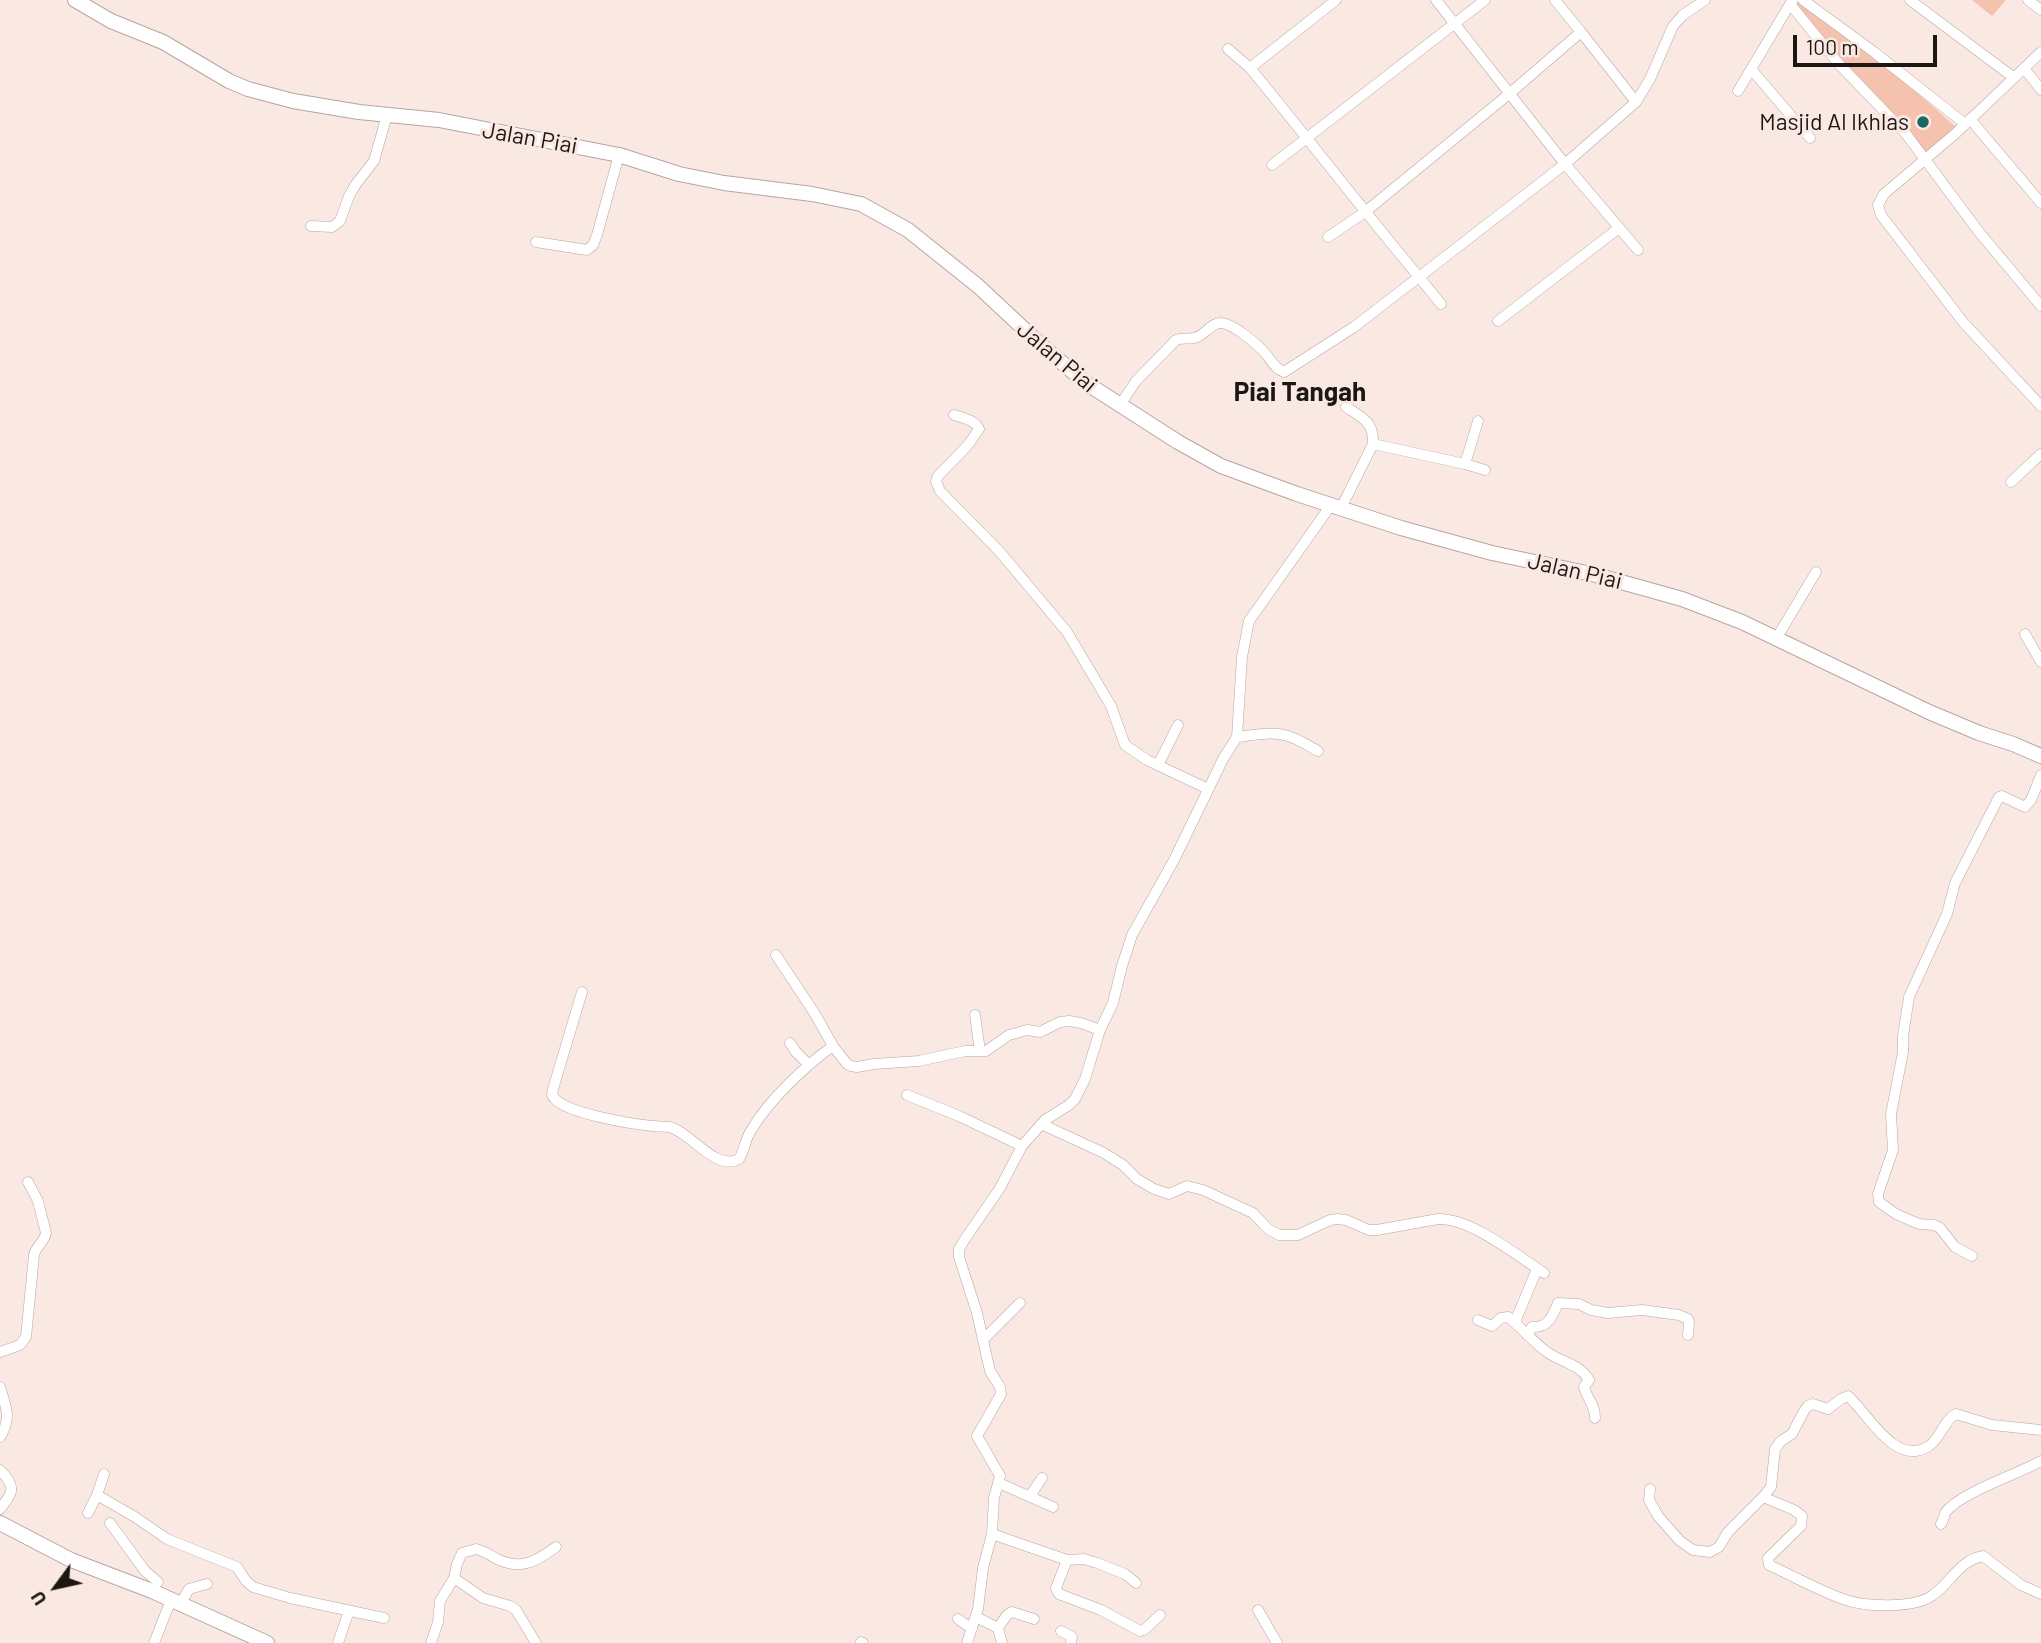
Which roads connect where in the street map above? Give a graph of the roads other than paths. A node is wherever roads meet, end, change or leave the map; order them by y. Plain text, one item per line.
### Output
1 (75, 0) edge
2 (1336, 0) edge
3 (1436, 0) edge
4 (1485, 0) edge
5 (1555, 0) edge
6 (1704, 0) edge
7 (1803, 0) edge
8 (1910, 0) edge
9 (2028, 0) edge
10 (1792, 2) edge
11 (2041, 10) edge
12 (1455, 23) junction
13 (1581, 32) junction
14 (1228, 48) dead end
15 (2041, 52) edge
16 (1250, 68) junction
17 (2024, 68) junction
18 (1751, 69) junction
19 (2013, 77) junction
20 (2041, 90) edge
21 (1738, 91) dead end
22 (1509, 94) junction
23 (1636, 102) junction
24 (387, 115) junction
25 (1967, 121) junction
26 (1308, 138) junction
27 (1810, 138) dead end
28 (619, 155) junction
29 (1926, 159) junction
30 (1565, 164) junction
31 (1272, 165) dead end
32 (2041, 203) edge
33 (1365, 212) junction
34 (311, 226) dead end
35 (1619, 228) junction
36 (1328, 237) dead end
37 (536, 242) dead end
38 (1638, 250) dead end
39 (1419, 276) junction
40 (1441, 304) dead end
41 (2041, 306) edge
42 (1498, 321) dead end
43 (1120, 405) junction
44 (2041, 406) edge
45 (1346, 407) dead end
46 (954, 415) dead end
47 (1478, 421) dead end
48 (1373, 444) junction
49 (2041, 454) edge
50 (1465, 464) junction
51 (1485, 470) dead end
52 (2011, 482) dead end
53 (1336, 507) junction
54 (1816, 572) dead end
55 (2025, 634) dead end
56 (1776, 639) junction
57 (2041, 662) edge
58 (1178, 725) dead end
59 (1237, 737) junction
60 (1318, 751) dead end
61 (2041, 756) edge
62 (1158, 765) junction
63 (2041, 775) edge
64 (1208, 789) junction
65 (776, 955) dead end
66 (582, 992) dead end
67 (975, 1015) dead end
68 (1100, 1030) junction
69 (790, 1043) dead end
70 (833, 1046) junction
71 (980, 1051) junction
72 (809, 1065) junction
73 (907, 1095) dead end
74 (1041, 1124) junction
75 (1022, 1146) junction
76 (28, 1182) dead end
77 (1972, 1256) dead end
78 (1020, 1303) dead end
79 (1478, 1320) dead end
80 (1515, 1322) junction
81 (1527, 1335) junction
82 (1688, 1335) dead end
83 (984, 1339) junction
84 (0, 1352) edge
85 (0, 1387) edge
86 (1595, 1418) dead end
87 (2041, 1430) edge
88 (0, 1437) edge
89 (2041, 1461) edge
90 (0, 1470) edge
91 (104, 1474) dead end
92 (1042, 1478) dead end
93 (999, 1483) junction
94 (1650, 1489) dead end
95 (97, 1495) junction
96 (1030, 1496) junction
97 (1763, 1497) junction
98 (1053, 1507) dead end
99 (0, 1508) edge
100 (88, 1513) dead end
101 (0, 1523) edge
102 (110, 1523) dead end
103 (1941, 1524) dead end
104 (992, 1534) junction
105 (556, 1547) dead end
106 (1067, 1560) junction
107 (454, 1578) junction
108 (158, 1582) junction
109 (1136, 1583) dead end
110 (207, 1584) dead end
111 (2041, 1594) edge
112 (176, 1602) junction
113 (1258, 1610) dead end
114 (349, 1611) junction
115 (1160, 1615) dead end
116 (976, 1617) junction
117 (384, 1618) dead end
118 (958, 1619) dead end
119 (1034, 1619) dead end
120 (998, 1628) junction
121 (972, 1629) junction
122 (1061, 1631) dead end
123 (154, 1643) edge
124 (267, 1643) edge
125 (338, 1643) edge
126 (431, 1643) edge
127 (536, 1643) edge
128 (967, 1643) edge
129 (1002, 1643) edge
130 (1071, 1643) edge
131 (1277, 1643) edge

1 - 24 street, Jalan Piai
2 - 16 street
3 - 12 street
4 - 12 street
5 - 13 street
6 - 23 street
7 - 25 street
8 - 19 street
9 - 11 street
10 - 18 street
10 - 29 street
12 - 22 street
12 - 26 street
13 - 22 street
13 - 23 street
14 - 16 street
15 - 17 street
16 - 26 street
17 - 19 street
17 - 20 street
18 - 21 street
18 - 27 street
19 - 25 street
22 - 30 street
22 - 33 street
23 - 30 street
24 - 28 street, Jalan Piai
24 - 34 street
25 - 29 street
25 - 32 street
26 - 31 street
26 - 33 street
28 - 37 street
28 - 43 street, Jalan Piai
29 - 41 street
29 - 44 street
30 - 35 street
30 - 39 street
33 - 36 street
33 - 39 street
35 - 38 street
35 - 42 street
39 - 40 street
39 - 43 street
43 - 53 street, Jalan Piai
45 - 48 street
46 - 62 street
47 - 50 street
48 - 50 street
48 - 53 street
49 - 52 street
50 - 51 street
53 - 56 street, Jalan Piai
53 - 59 street
54 - 56 street
55 - 57 street
56 - 61 street, Jalan Piai
58 - 62 street
59 - 60 street
59 - 64 street
62 - 64 street
63 - 77 street
64 - 68 street
65 - 70 street
66 - 72 street
67 - 71 street
68 - 71 street
68 - 74 street
69 - 72 street
70 - 71 street
70 - 72 street
73 - 75 street
74 - 75 street
74 - 80 street
75 - 83 street
76 - 84 street
78 - 83 street
79 - 80 street
80 - 81 street
81 - 82 street
81 - 86 street
83 - 93 street
85 - 88 street
87 - 97 street
89 - 103 street
90 - 99 street
91 - 95 street
92 - 96 street
93 - 96 street
93 - 104 street
94 - 97 street
95 - 100 street
95 - 114 street
96 - 98 street
97 - 111 street
101 - 108 street
102 - 108 street
104 - 106 street
104 - 116 street
105 - 107 street
106 - 109 street
106 - 115 street
107 - 126 street
107 - 127 street
108 - 112 street
110 - 112 street
112 - 123 street
112 - 124 street
113 - 131 street
114 - 117 street
114 - 125 street
116 - 120 street
116 - 121 street
118 - 121 street
119 - 120 street
120 - 129 street
121 - 128 street
122 - 130 street

